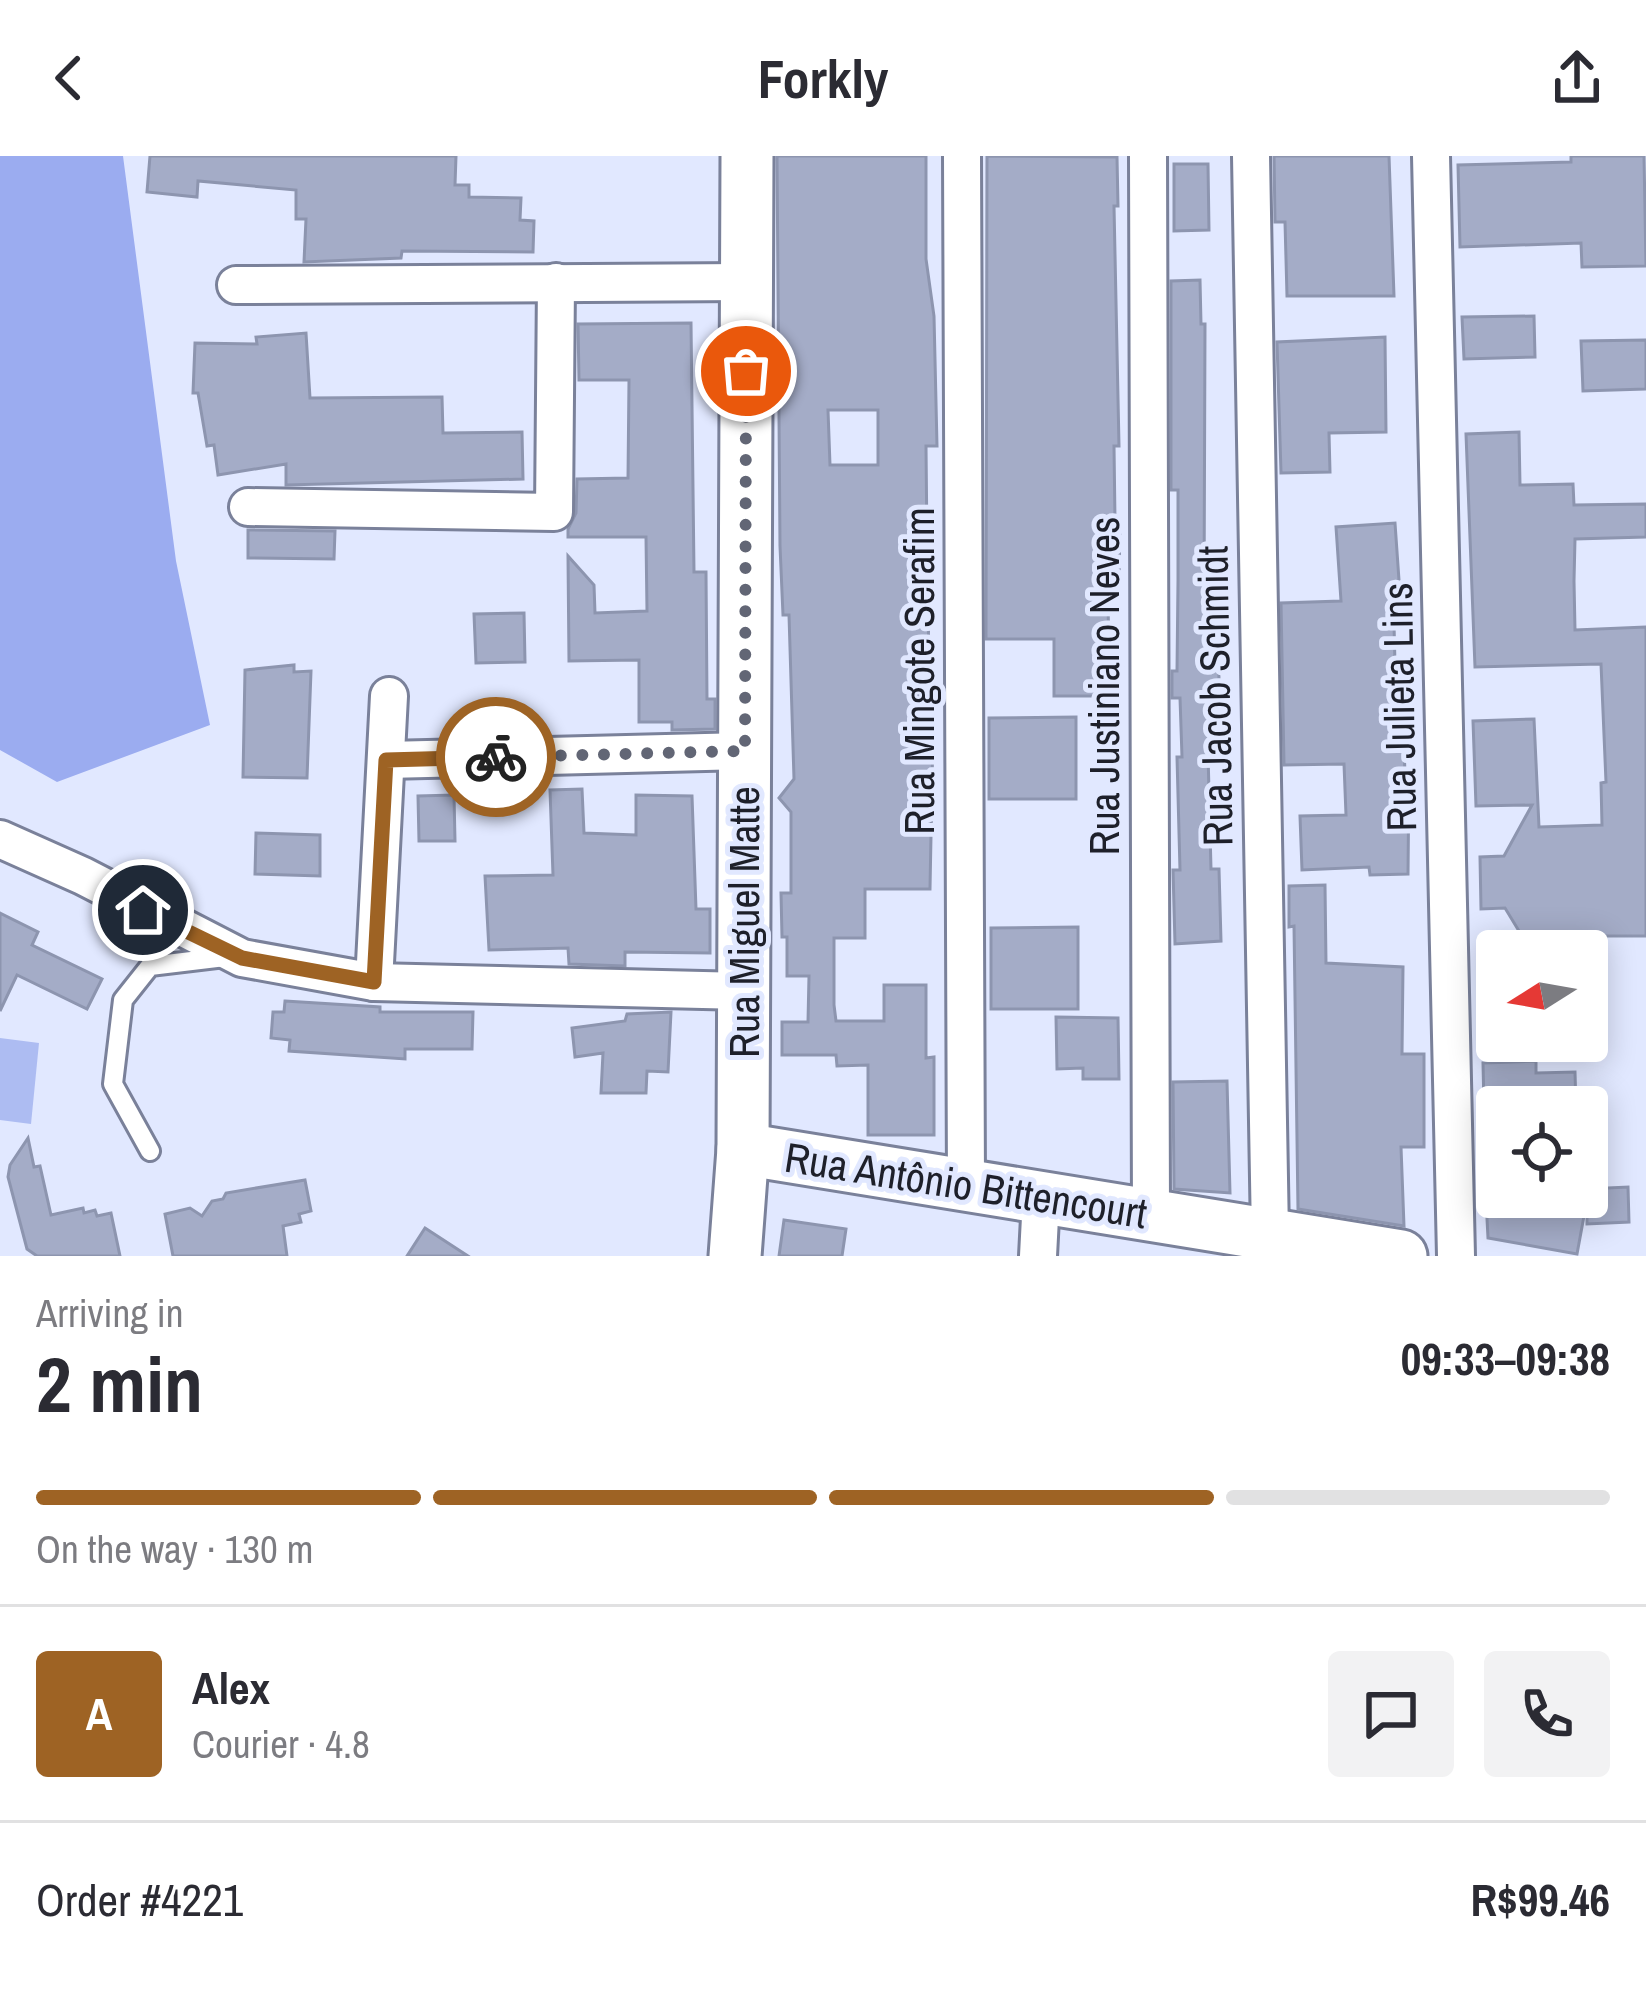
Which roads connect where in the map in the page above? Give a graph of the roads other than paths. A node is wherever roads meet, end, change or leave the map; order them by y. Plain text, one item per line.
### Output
1 (747, 156) edge
2 (962, 156) edge
3 (1148, 156) edge
4 (1251, 156) edge
5 (1431, 156) edge
6 (556, 282) junction
7 (746, 282) junction
8 (236, 285) dead end
9 (248, 507) dead end
10 (388, 696) dead end
11 (745, 751) junction
12 (386, 760) junction
13 (0, 839) edge
14 (242, 958) junction
15 (374, 982) junction
16 (744, 991) junction
17 (743, 1149) junction
18 (150, 1151) dead end
19 (965, 1185) junction
20 (1042, 1198) junction
21 (1151, 1215) junction
22 (1270, 1235) junction
23 (735, 1256) edge
24 (1038, 1256) edge
25 (1401, 1256) edge
26 (1456, 1256) edge

1 - 7 main road, Rua Miguel Matte
2 - 19 street, Rua Mingote Serafim
3 - 21 street, Rua Justiniano Neves
4 - 22 street, Rua Jacob Schmidt
5 - 26 street, Rua Julieta Lins
6 - 7 street
6 - 8 street
6 - 9 street
7 - 11 main road, Rua Miguel Matte
10 - 12 street
11 - 12 street
11 - 16 main road, Rua Miguel Matte
12 - 15 street
13 - 14 street
14 - 15 street
14 - 18 lane
15 - 16 street
16 - 17 main road, Rua Miguel Matte
17 - 19 main road, Rua Antônio Bittencourt
17 - 23 main road, Rua Miguel Matte
19 - 20 main road, Rua Antônio Bittencourt
20 - 21 main road, Rua Antônio Bittencourt
20 - 24 street
21 - 22 main road, Rua Antônio Bittencourt
22 - 25 main road, Rua Antônio Bittencourt

